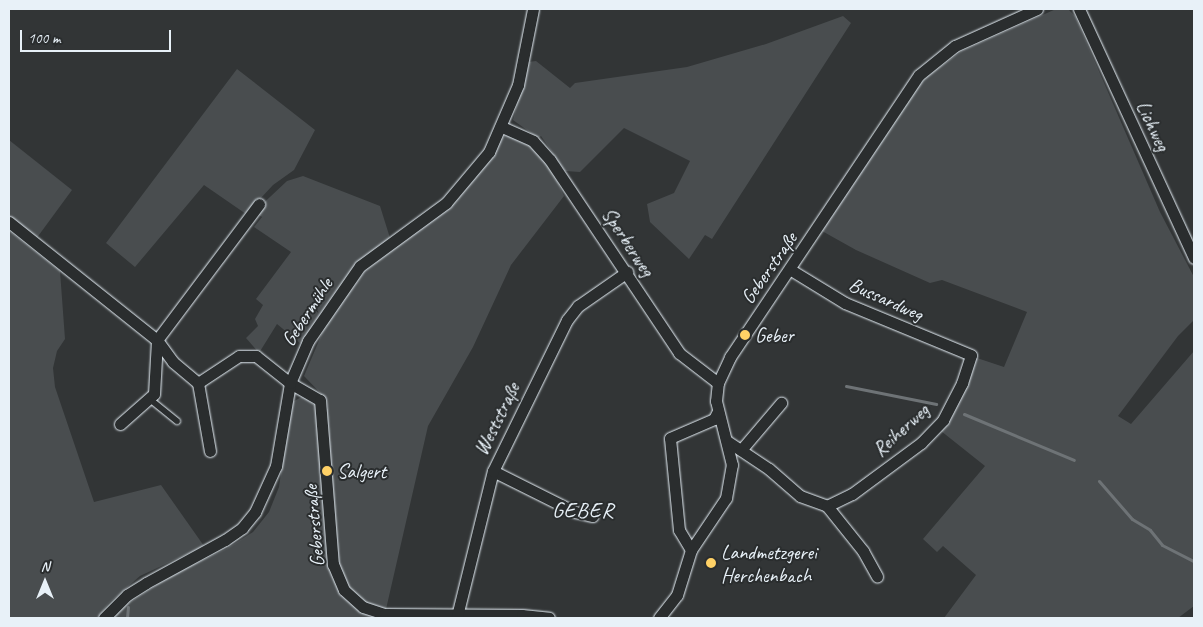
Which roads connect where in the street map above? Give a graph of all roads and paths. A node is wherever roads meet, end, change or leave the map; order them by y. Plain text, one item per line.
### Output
1 (533, 9) edge
2 (1037, 9) edge
3 (1079, 9) edge
4 (502, 127) junction
5 (259, 204) dead end
6 (9, 222) edge
7 (1194, 258) edge
8 (791, 270) junction
9 (627, 272) junction
10 (157, 340) junction
11 (971, 355) joint
12 (198, 383) junction
13 (290, 383) junction
14 (718, 383) junction
15 (150, 399) junction
16 (781, 403) dead end
17 (717, 413) junction
18 (177, 421) dead end
19 (120, 424) dead end
20 (727, 441) junction
21 (741, 450) junction
22 (210, 451) dead end
23 (492, 471) junction
24 (827, 506) junction
25 (593, 516) dead end
26 (692, 550) junction
27 (877, 576) dead end
28 (457, 616) junction
29 (104, 618) edge
30 (549, 618) edge
31 (659, 618) edge

1 - 4 street, Gebermühle
2 - 8 street, Geberstraße
3 - 7 street, Lichweg
4 - 9 street, Sperberweg
4 - 13 street, Gebermühle
5 - 10 street
6 - 10 street
8 - 11 street, Bussardweg
8 - 14 street, Geberstraße
9 - 14 street, Sperberweg
9 - 23 street, Weststraße
10 - 12 street
10 - 15 street
11 - 24 street, Reiherweg
12 - 13 street
12 - 22 street
13 - 28 street, Geberstraße
13 - 29 street, Gebermühle
14 - 17 street, Geberstraße
15 - 18 lane
15 - 19 street
16 - 21 street
17 - 20 street, Geberstraße
17 - 26 street
20 - 21 street
20 - 26 street, Geberstraße
21 - 24 street
23 - 25 street
23 - 28 street, Weststraße
24 - 27 street
26 - 31 street, Geberstraße
28 - 30 street, Geberstraße

